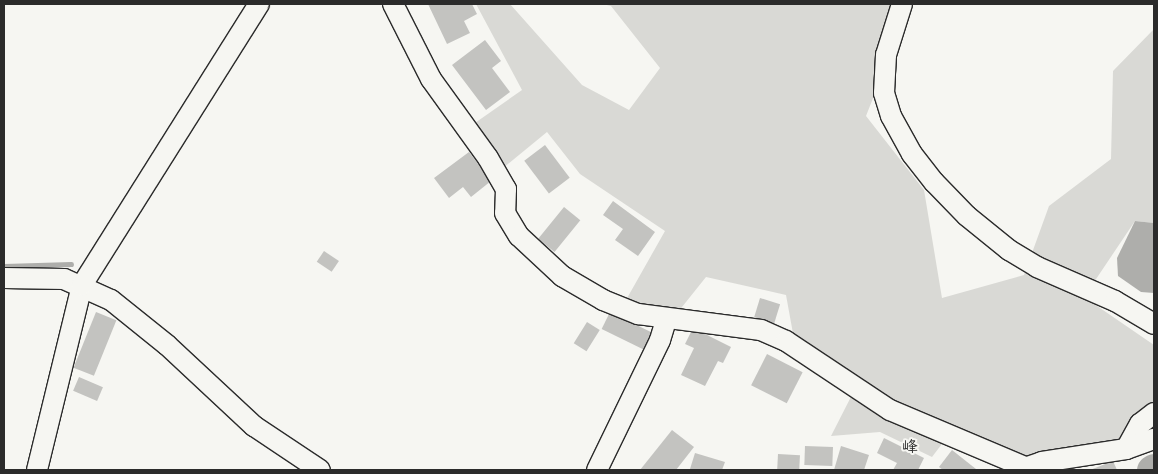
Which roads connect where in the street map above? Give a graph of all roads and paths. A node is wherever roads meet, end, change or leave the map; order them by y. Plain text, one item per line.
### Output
1 (259, 4) edge
2 (392, 4) edge
3 (902, 4) edge
4 (4, 278) edge
5 (82, 285) junction
6 (666, 320) junction
7 (1154, 324) edge
8 (1154, 413) edge
9 (1154, 439) edge
10 (1126, 449) junction
11 (1079, 465) edge
12 (1022, 469) edge
13 (37, 470) edge
14 (320, 470) edge
15 (597, 470) edge

1 - 5 street
2 - 6 street
3 - 7 street
4 - 5 street
5 - 13 street
5 - 14 street
6 - 12 street
6 - 15 street
8 - 10 street
9 - 10 street
10 - 11 street
11 - 12 street

